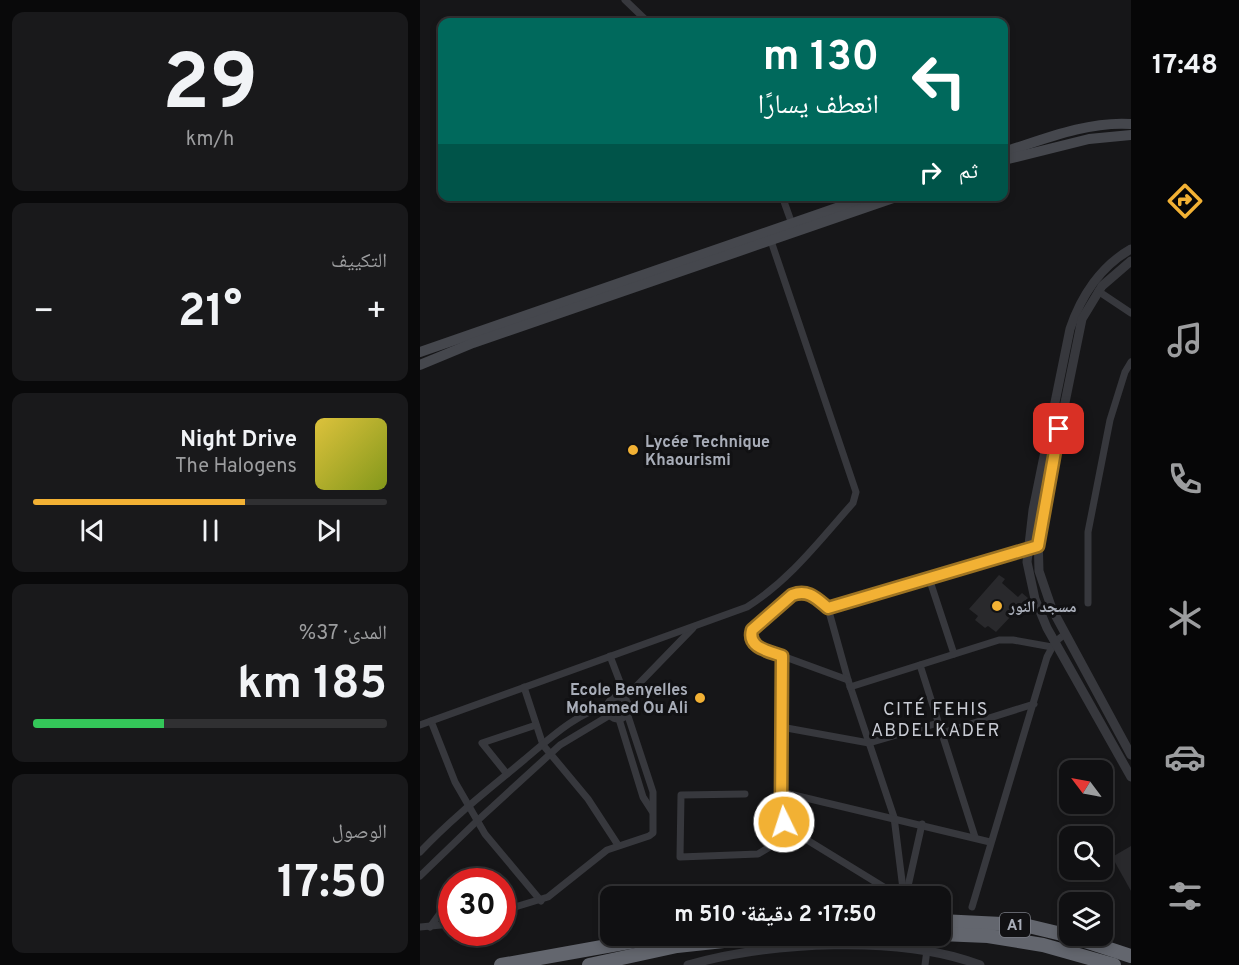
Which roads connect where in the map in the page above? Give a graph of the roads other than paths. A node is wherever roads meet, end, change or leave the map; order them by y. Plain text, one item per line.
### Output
1 (625, 0) edge
2 (644, 18) edge
3 (1131, 124) edge
4 (1131, 135) edge
5 (1008, 151) edge
6 (1008, 159) edge
7 (784, 201) edge
8 (858, 201) edge
9 (882, 201) edge
10 (792, 224) junction
11 (769, 236) junction
12 (1131, 249) edge
13 (1131, 261) edge
14 (1098, 291) junction
15 (1131, 313) edge
16 (420, 352) edge
17 (1131, 362) edge
18 (420, 364) edge
19 (1038, 546) junction
20 (1027, 549) junction
21 (929, 578) junction
22 (1088, 603) dead end
23 (828, 608) junction
24 (695, 625) junction
25 (1065, 634) junction
26 (1054, 645) junction
27 (954, 654) junction
28 (610, 656) junction
29 (782, 656) junction
30 (920, 665) junction
31 (849, 683) junction
32 (524, 687) junction
33 (624, 699) junction
34 (1034, 704) junction
35 (608, 705) junction
36 (627, 714) junction
37 (609, 715) junction
38 (619, 719) junction
39 (431, 721) junction
40 (938, 723) junction
41 (420, 725) edge
42 (536, 725) junction
43 (781, 727) junction
44 (942, 733) junction
45 (869, 743) junction
46 (543, 745) junction
47 (549, 755) junction
48 (1131, 755) edge
49 (507, 774) junction
50 (1131, 777) edge
51 (782, 792) junction
52 (745, 794) dead end
53 (468, 806) junction
54 (653, 814) junction
55 (894, 818) junction
56 (477, 821) junction
57 (922, 824) junction
58 (794, 833) junction
59 (975, 837) junction
60 (990, 842) junction
61 (618, 845) junction
62 (420, 852) edge
63 (420, 876) edge
64 (884, 886) edge
65 (902, 886) edge
66 (906, 886) edge
67 (541, 901) junction
68 (516, 907) edge
69 (972, 907) dead end
70 (438, 916) edge
71 (951, 922) edge
72 (438, 926) edge
73 (420, 927) edge
74 (430, 927) junction
75 (951, 934) edge
76 (1059, 934) edge
77 (607, 946) edge
78 (677, 946) edge
79 (1100, 946) edge
80 (927, 950) junction
81 (1131, 956) edge
82 (501, 965) edge
83 (589, 965) edge
84 (688, 965) edge
85 (925, 965) edge
86 (980, 965) edge
87 (1114, 965) edge

1 - 2 street
3 - 5 main road
4 - 6 main road
7 - 10 street
8 - 10 main road
9 - 11 main road
10 - 11 main road
11 - 16 main road
11 - 18 main road
11 - 24 street
12 - 20 street
13 - 14 street
14 - 15 street
14 - 19 street
17 - 22 street
19 - 20 street
19 - 25 street
20 - 21 street
20 - 26 street
21 - 23 street
21 - 27 street
23 - 29 street
23 - 31 street
24 - 28 street
24 - 33 street
25 - 26 street
25 - 48 street
26 - 27 street
26 - 34 street
26 - 50 street
27 - 30 street
28 - 32 street
28 - 33 street
29 - 31 street
29 - 43 street
30 - 31 street
30 - 40 street
31 - 45 street
32 - 39 street
32 - 42 street
33 - 35 street
33 - 36 street
34 - 44 street
34 - 60 street
35 - 37 street
35 - 46 street
36 - 38 street
36 - 54 street
37 - 38 street
37 - 47 street
38 - 54 street
39 - 41 street
39 - 53 street
40 - 44 street
40 - 45 street
42 - 46 street
42 - 49 street
43 - 45 street
43 - 51 street
44 - 59 street
45 - 55 street
46 - 47 street
46 - 49 street
47 - 56 street
47 - 61 street
49 - 53 street
51 - 55 street
51 - 58 street
52 - 58 street
53 - 56 street
53 - 62 street
54 - 61 street
55 - 57 street
55 - 65 street
56 - 63 street
56 - 67 street
57 - 59 street
57 - 66 street
58 - 64 street
59 - 60 street
60 - 69 street
61 - 67 street
67 - 68 street
70 - 74 street
71 - 76 highway, A1
72 - 74 street
73 - 74 street
75 - 87 highway, A1
77 - 82 highway
78 - 83 highway
79 - 81 highway, A1
80 - 84 street
80 - 85 street
80 - 86 street

